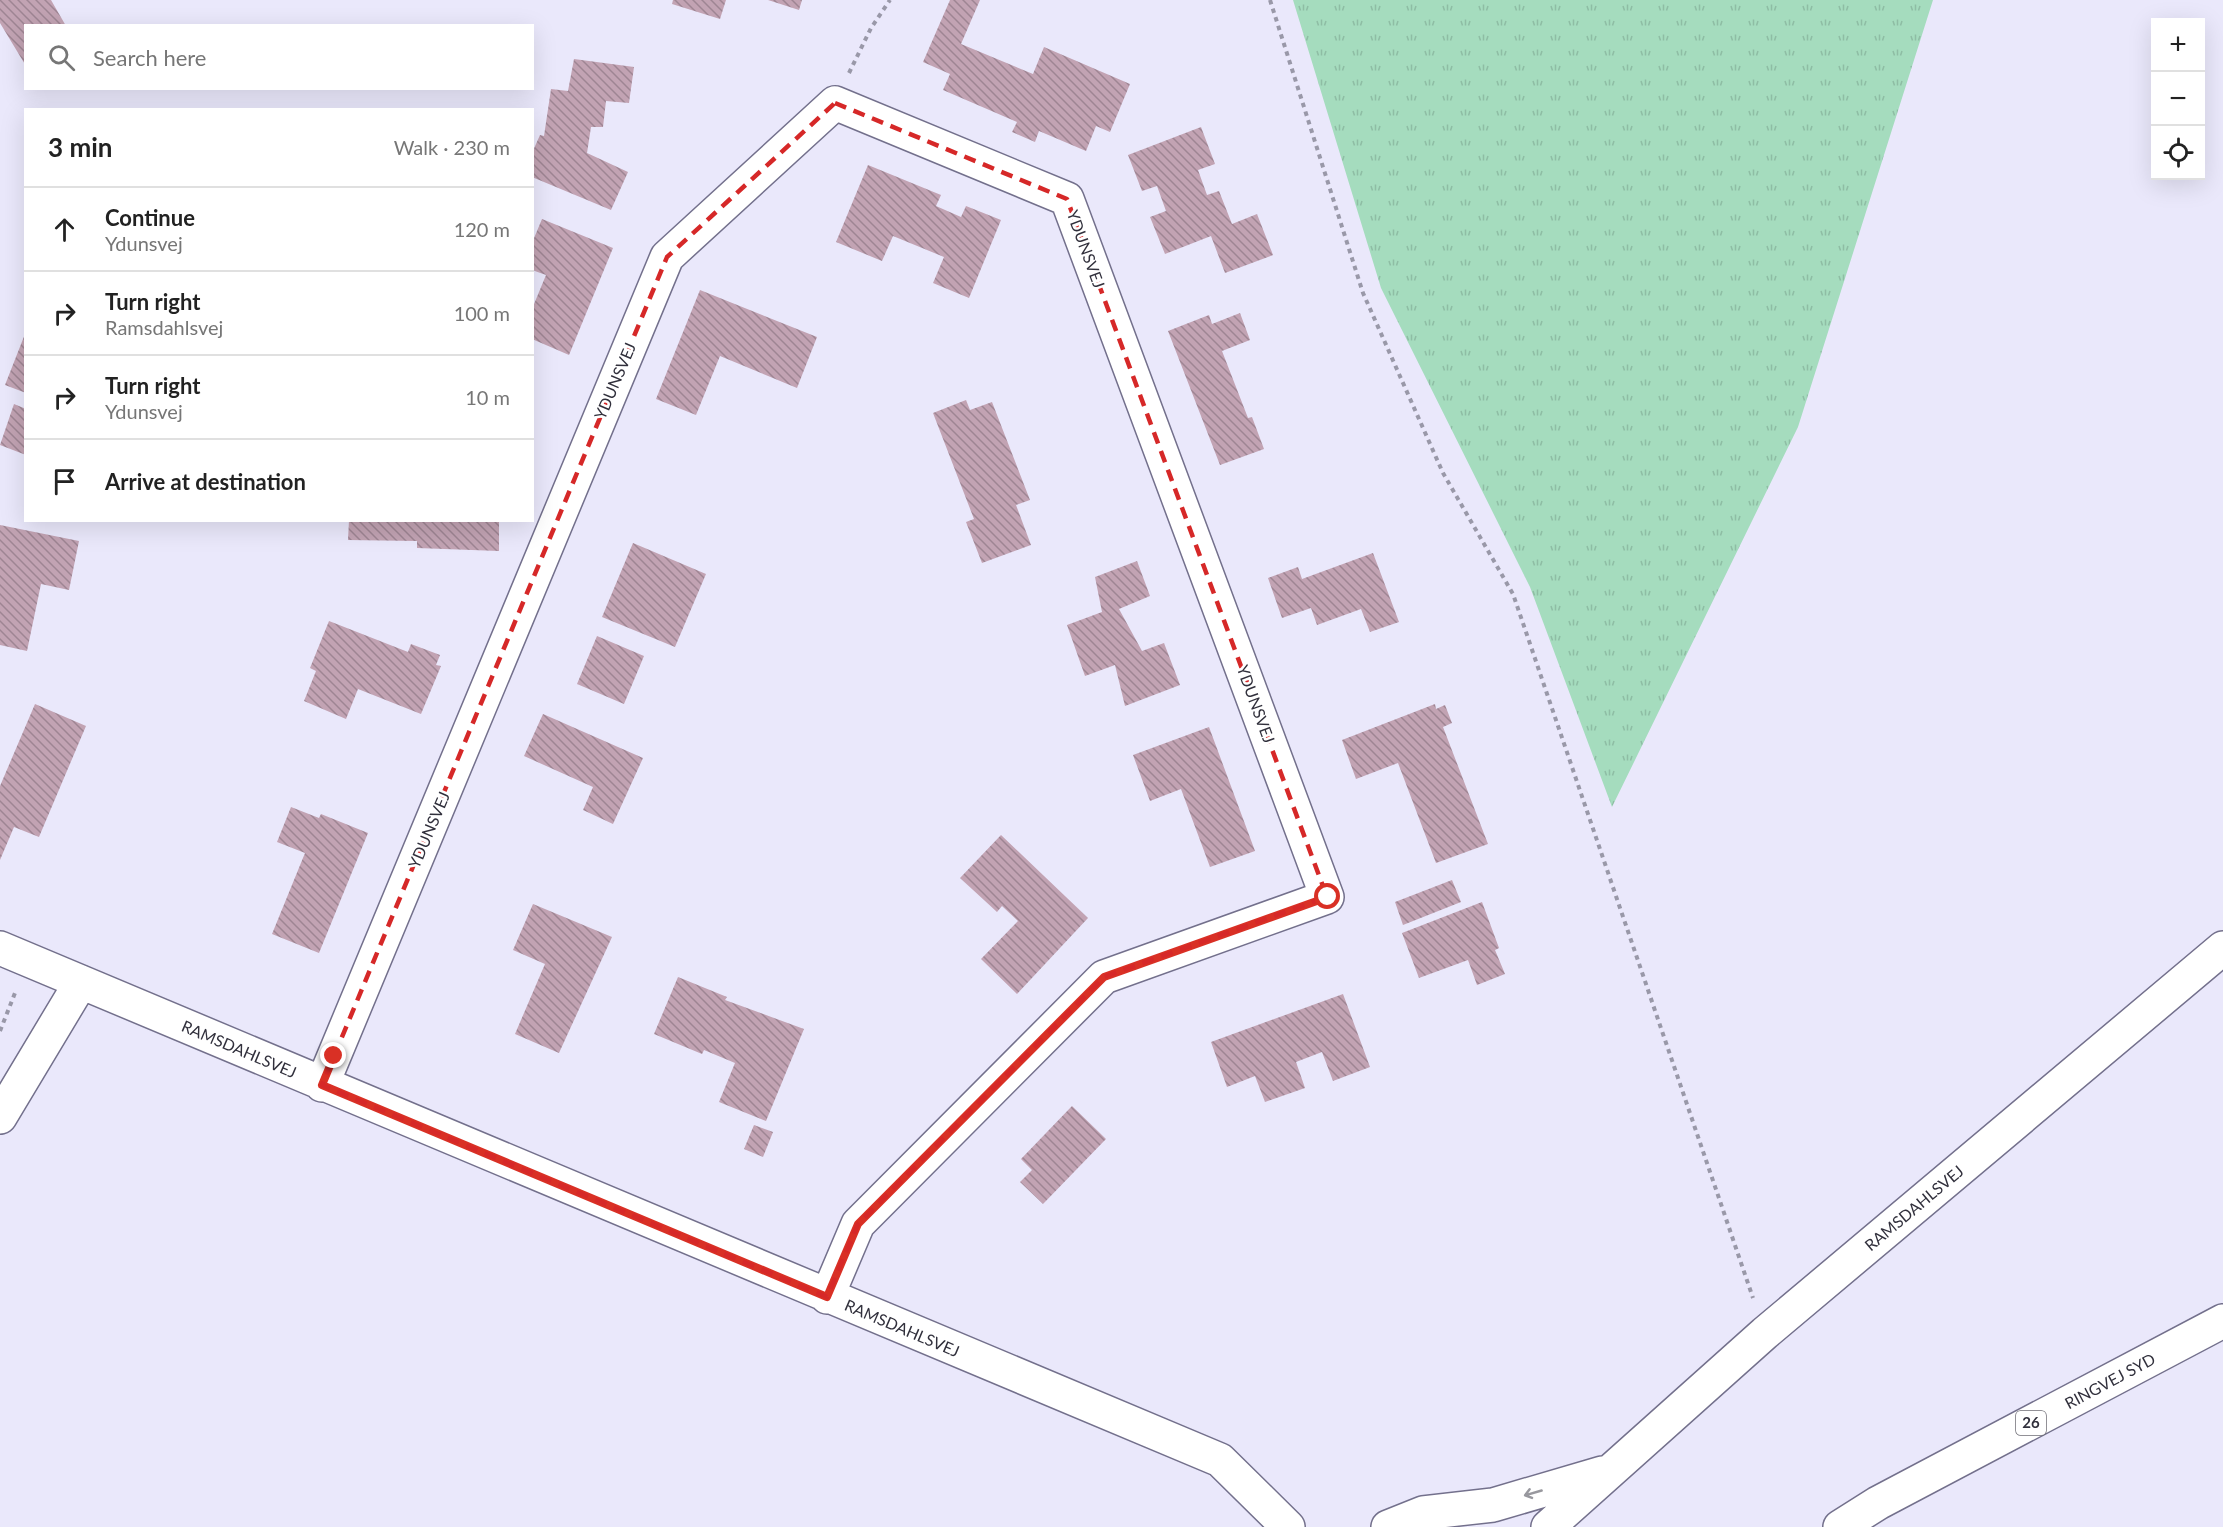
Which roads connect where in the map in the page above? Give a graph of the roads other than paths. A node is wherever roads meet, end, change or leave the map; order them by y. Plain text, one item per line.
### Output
1 (0, 948) edge
2 (2223, 948) edge
3 (81, 982) junction
4 (322, 1085) junction
5 (0, 1118) edge
6 (827, 1297) junction
7 (2223, 1321) edge
8 (1610, 1471) junction
9 (1288, 1527) edge
10 (1388, 1527) edge
11 (1548, 1527) edge
12 (1840, 1527) edge

1 - 3 street, RAMSDAHLSVEJ
2 - 8 street, RAMSDAHLSVEJ
3 - 4 street, RAMSDAHLSVEJ
3 - 5 street
4 - 6 street, RAMSDAHLSVEJ
4 - 6 street, YDUNSVEJ
6 - 9 street, RAMSDAHLSVEJ
7 - 12 street, RINGVEJ SYD / 26
8 -> 10 street, RAMSDAHLSVEJ
8 - 11 street, RAMSDAHLSVEJ

